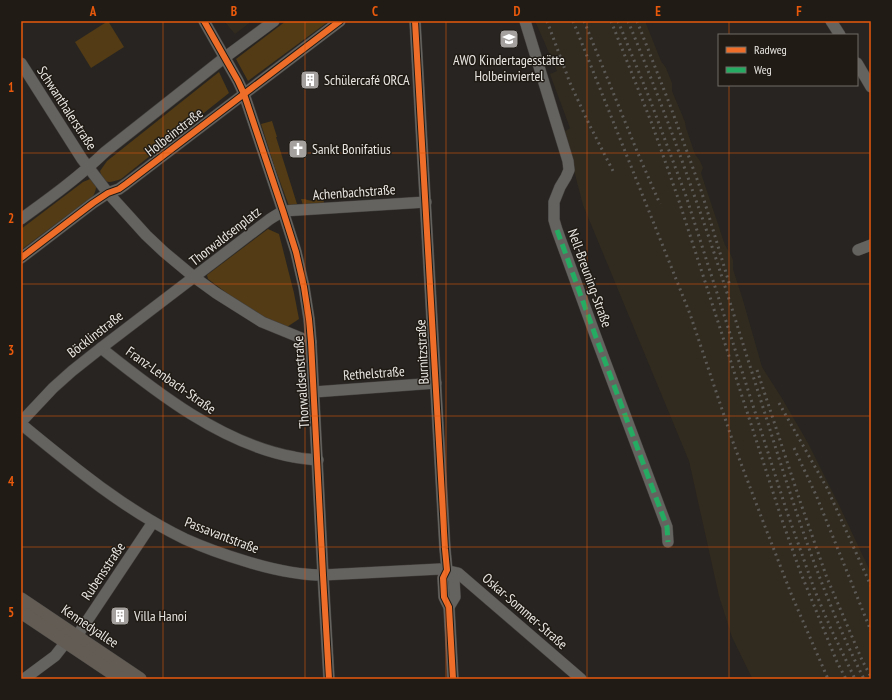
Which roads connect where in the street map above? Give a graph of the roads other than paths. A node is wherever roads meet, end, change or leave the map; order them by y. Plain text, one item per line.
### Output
1 (204, 21) edge
2 (274, 21) edge
3 (340, 21) edge
4 (416, 21) edge
5 (525, 21) edge
6 (831, 21) edge
7 (839, 34) edge
8 (224, 58) junction
9 (858, 65) edge
10 (22, 67) edge
11 (871, 87) edge
12 (244, 94) junction
13 (88, 168) junction
14 (108, 193) junction
15 (426, 202) junction
16 (283, 211) junction
17 (21, 219) edge
18 (871, 245) edge
19 (858, 250) dead end
20 (21, 258) edge
21 (194, 277) junction
22 (312, 342) junction
23 (101, 348) junction
24 (436, 383) junction
25 (314, 392) junction
26 (21, 423) edge
27 (318, 460) junction
28 (153, 522) junction
29 (668, 542) dead end
30 (447, 570) junction
31 (323, 575) junction
32 (21, 599) edge
33 (21, 612) edge
34 (72, 639) junction
35 (24, 679) edge
36 (121, 679) edge
37 (140, 679) edge
38 (330, 679) edge
39 (453, 679) edge
40 (581, 679) edge

1 - 8 street, Thorwaldsenstraße
2 - 8 street, Holbeinstraße
3 - 12 street, Holbeinstraße
4 - 15 street, Burnitzstraße
5 - 29 street, Nell-Breuning-Straße
6 - 7 street
8 - 12 street, Thorwaldsenstraße
8 - 13 street, Holbeinstraße
9 - 11 street
10 - 13 street, Schwanthalerstraße
12 - 14 street, Holbeinstraße
12 - 16 street, Thorwaldsenstraße
13 - 14 street, Schwanthalerstraße
13 - 17 street, Holbeinstraße
14 - 20 street, Holbeinstraße
14 - 21 street, Schwanthalerstraße
15 - 16 street, Achenbachstraße
15 - 24 street, Burnitzstraße
16 - 21 street, Thorwaldsenplatz
16 - 22 street, Thorwaldsenstraße
18 - 19 street
21 - 22 street, Thorwaldsenplatz
21 - 23 street, Böcklinstraße
22 - 25 street, Thorwaldsenstraße
23 - 26 street, Böcklinstraße
23 - 27 street, Franz-Lenbach-Straße
24 - 25 street, Rethelstraße
24 - 30 street, Burnitzstraße
25 - 27 street, Thorwaldsenstraße
26 - 28 street, Passavantstraße
27 - 31 street, Thorwaldsenstraße
28 - 31 street, Passavantstraße
28 - 34 street, Rubensstraße
30 - 31 street, Passavantstraße
30 - 39 street, Burnitzstraße
30 - 40 street, Oskar-Sommer-Straße
31 - 38 street, Thorwaldsenstraße
32 - 34 main road, Kennedyallee
33 - 34 main road, Kennedyallee
34 - 35 street, Rubensstraße
34 - 36 main road, Kennedyallee
34 - 37 main road, Kennedyallee

